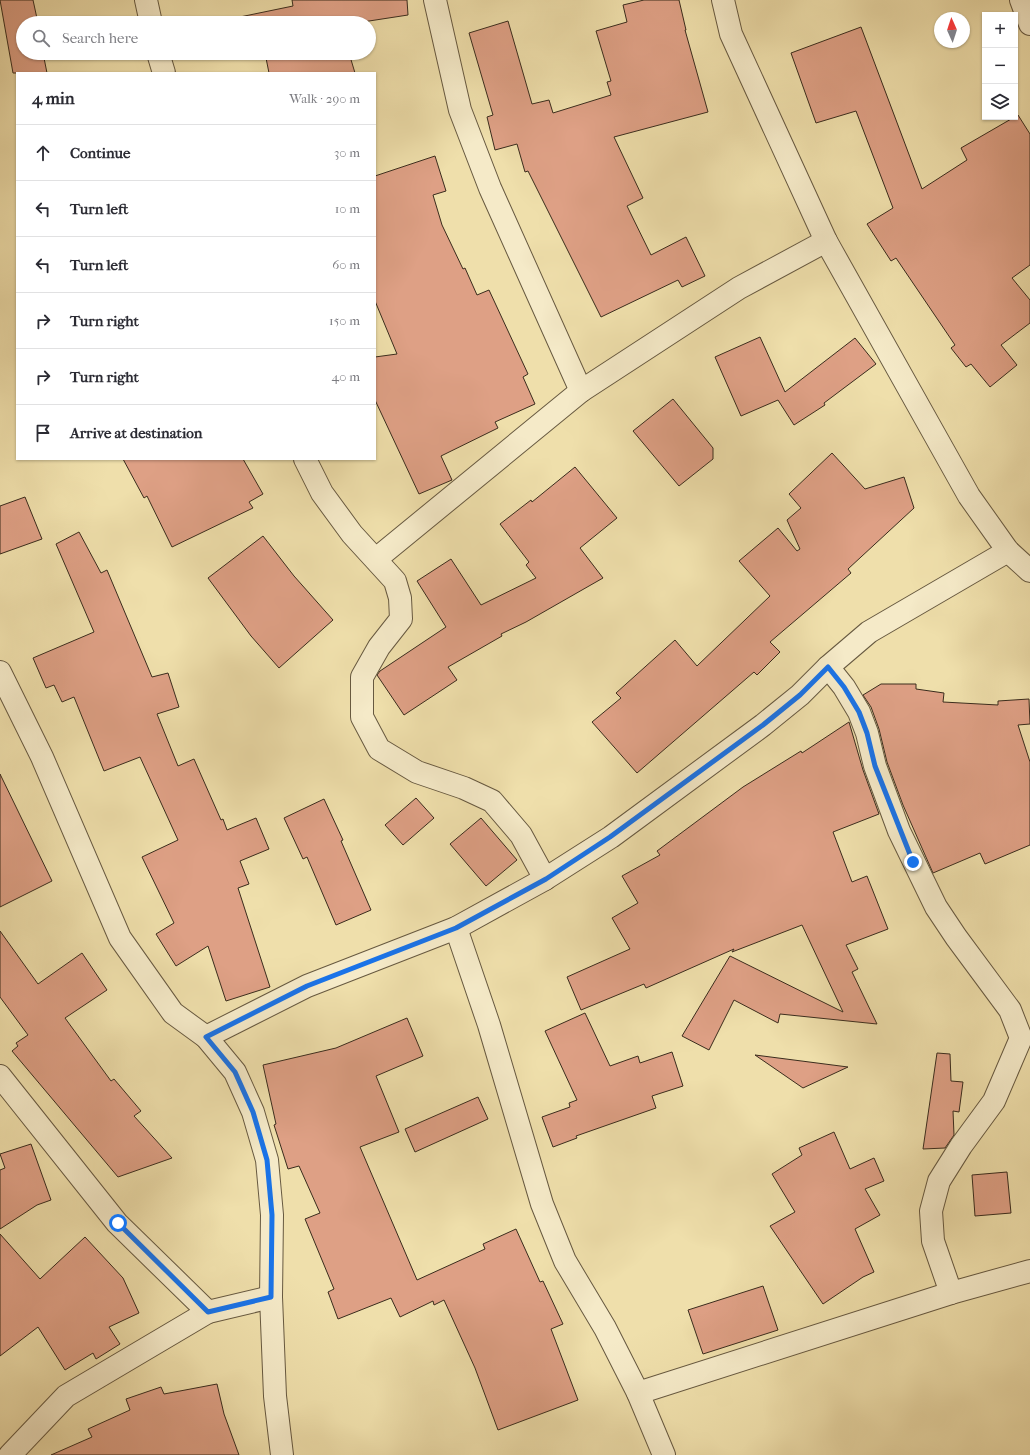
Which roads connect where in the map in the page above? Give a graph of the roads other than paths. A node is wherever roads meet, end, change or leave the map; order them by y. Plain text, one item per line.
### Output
1 (146, 0) edge
2 (435, 0) edge
3 (723, 0) edge
4 (1020, 0) edge
5 (149, 16) edge
6 (1030, 24) edge
7 (160, 60) edge
8 (164, 72) edge
9 (826, 241) junction
10 (581, 391) junction
11 (306, 460) edge
12 (1008, 551) junction
13 (376, 558) junction
14 (1030, 571) edge
15 (828, 667) junction
16 (0, 672) edge
17 (546, 879) junction
18 (456, 928) junction
19 (206, 1037) junction
20 (3, 1086) edge
21 (1030, 1271) edge
22 (951, 1292) junction
23 (271, 1297) junction
24 (208, 1312) junction
25 (638, 1393) junction
26 (10, 1455) edge
27 (282, 1455) edge
28 (664, 1455) edge

1 - 5 street
2 - 10 street
3 - 9 street
4 - 6 street
7 - 8 street
9 - 10 street
9 - 12 street
10 - 13 street
11 - 13 street
12 - 14 street
12 - 15 street
13 - 17 street
15 - 17 street
15 - 22 street
16 - 19 street
17 - 18 street
18 - 19 street
18 - 25 street
19 - 23 street
20 - 24 street
21 - 22 street
22 - 25 street
23 - 24 street
23 - 27 street
24 - 26 street
25 - 28 street

